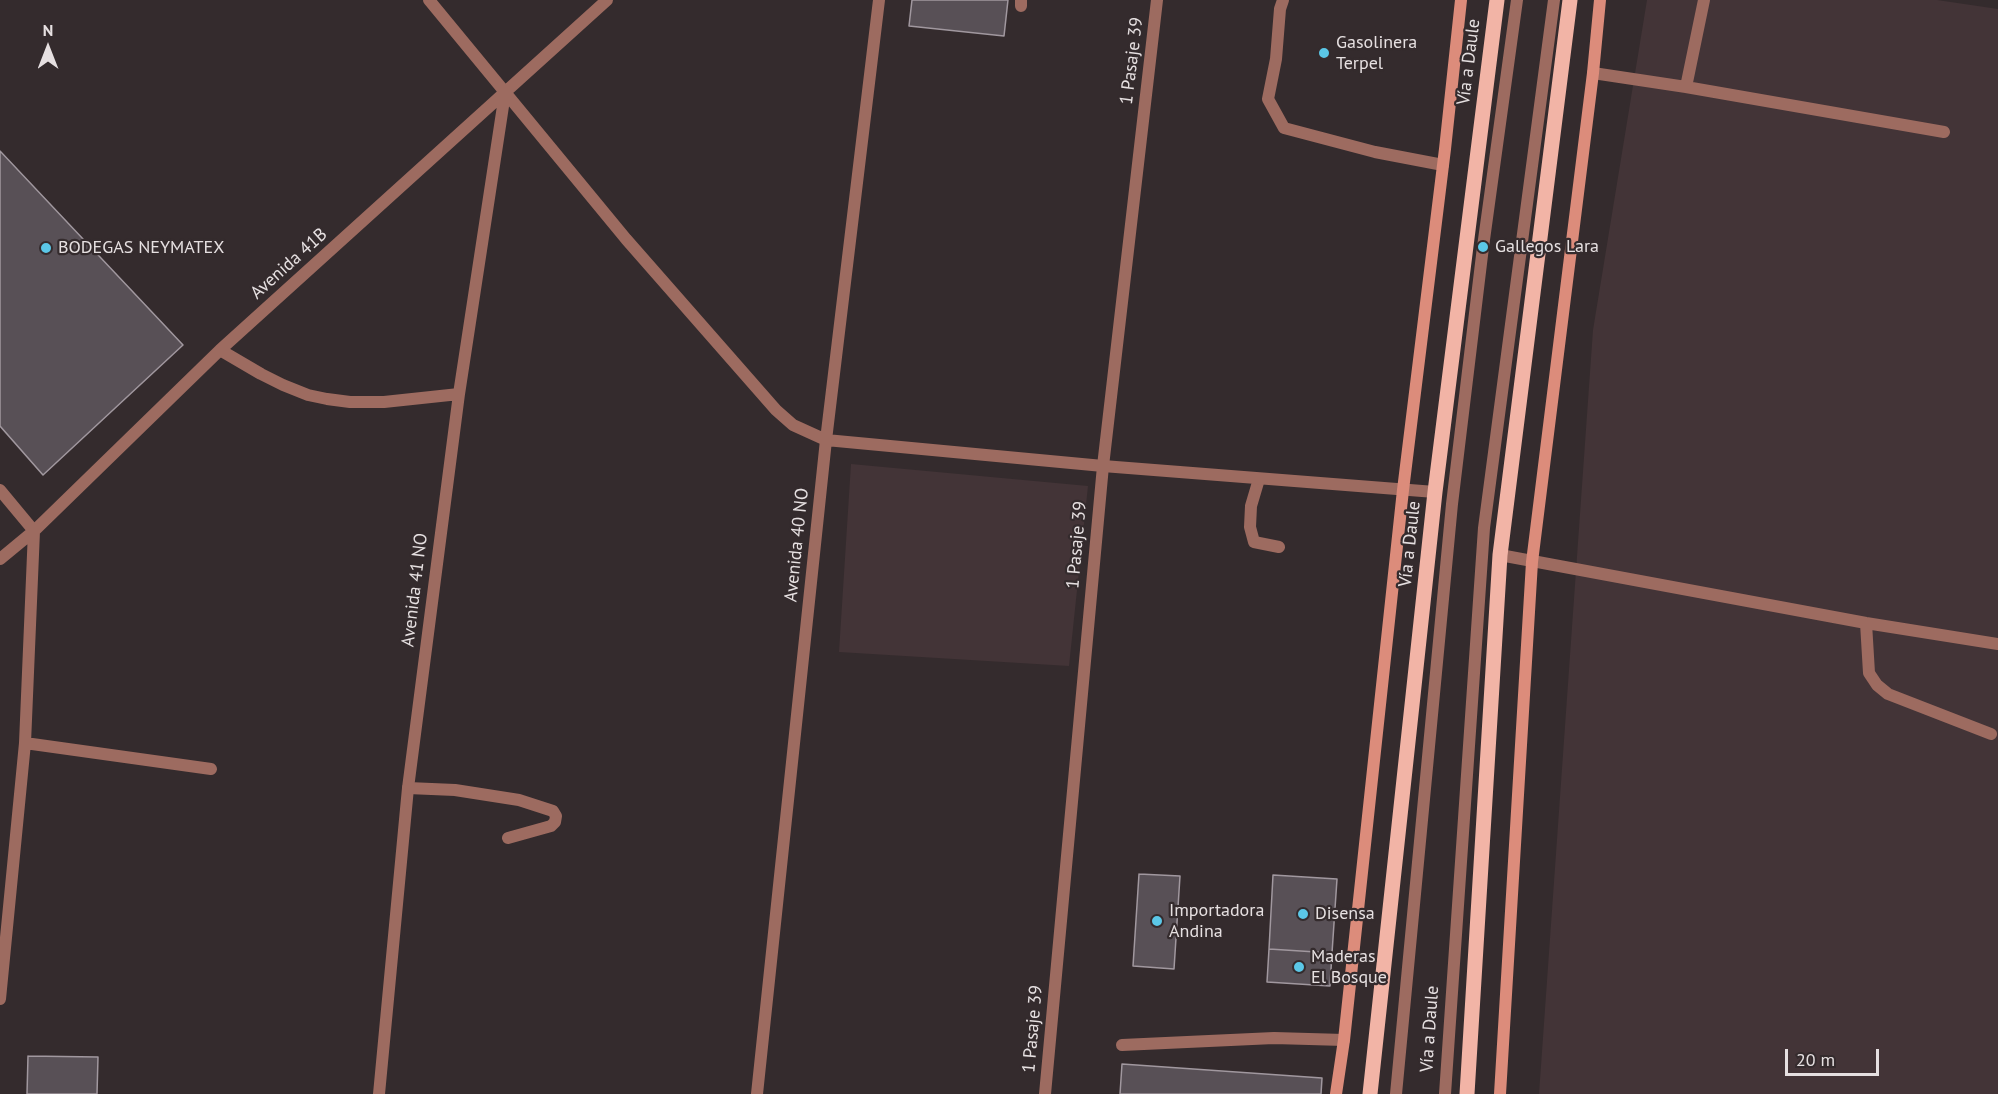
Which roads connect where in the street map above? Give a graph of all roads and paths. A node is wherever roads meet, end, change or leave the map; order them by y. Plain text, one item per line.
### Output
1 (429, 0) edge
2 (607, 0) edge
3 (879, 0) edge
4 (1157, 0) edge
5 (1283, 0) edge
6 (1461, 0) edge
7 (1497, 0) edge
8 (1517, 0) edge
9 (1554, 0) edge
10 (1570, 0) edge
11 (1600, 0) edge
12 (1704, 0) edge
13 (1593, 73) junction
14 (1686, 87) junction
15 (505, 93) junction
16 (1944, 132) dead end
17 (1443, 165) junction
18 (220, 350) junction
19 (459, 394) junction
20 (826, 440) junction
21 (1103, 466) junction
22 (1259, 479) junction
23 (0, 490) edge
24 (1404, 490) junction
25 (1435, 492) junction
26 (34, 531) junction
27 (1279, 547) dead end
28 (1500, 555) junction
29 (0, 559) edge
30 (1532, 562) junction
31 (1866, 623) junction
32 (1998, 644) edge
33 (1991, 734) dead end
34 (25, 743) junction
35 (211, 770) dead end
36 (408, 788) junction
37 (508, 838) dead end
38 (0, 999) edge
39 (1344, 1040) junction
40 (1122, 1046) dead end
41 (379, 1094) edge
42 (757, 1094) edge
43 (1045, 1094) edge
44 (1336, 1094) edge
45 (1371, 1094) edge
46 (1396, 1094) edge
47 (1445, 1094) edge
48 (1467, 1094) edge
49 (1500, 1094) edge

1 - 15 street
2 - 15 street, Avenida 41B
3 - 20 street, Avenida 40 NO
4 - 21 street, 1 Pasaje 39
5 - 17 street
6 - 17 main road, Vía a Daule
7 - 25 main road, Vía a Daule
8 - 46 street, Vía a Daule
9 - 47 street, Vía a Daule
10 - 28 main road
11 - 13 main road
12 - 14 street
13 - 14 street
13 - 30 main road
14 - 16 street
15 - 18 street, Avenida 41B
15 - 19 street, Avenida 41 NO
15 - 20 street
17 - 24 main road, Vía a Daule
18 - 19 street
18 - 26 street, Avenida 41B
19 - 36 street, Avenida 41 NO
20 - 21 street
20 - 42 street, Avenida 40 NO
21 - 22 street
21 - 43 street, 1 Pasaje 39
22 - 24 street
22 - 27 street
23 - 26 street
24 - 25 street
24 - 39 main road, Vía a Daule
25 - 45 main road, Vía a Daule
26 - 29 street, Avenida 41B
26 - 34 street
28 - 30 street
28 - 48 main road
30 - 31 street
30 - 49 main road
31 - 32 street
31 - 33 street
34 - 35 street
34 - 38 street
36 - 37 street
36 - 41 street, Avenida 41 NO
39 - 40 street
39 - 44 main road, Vía a Daule

